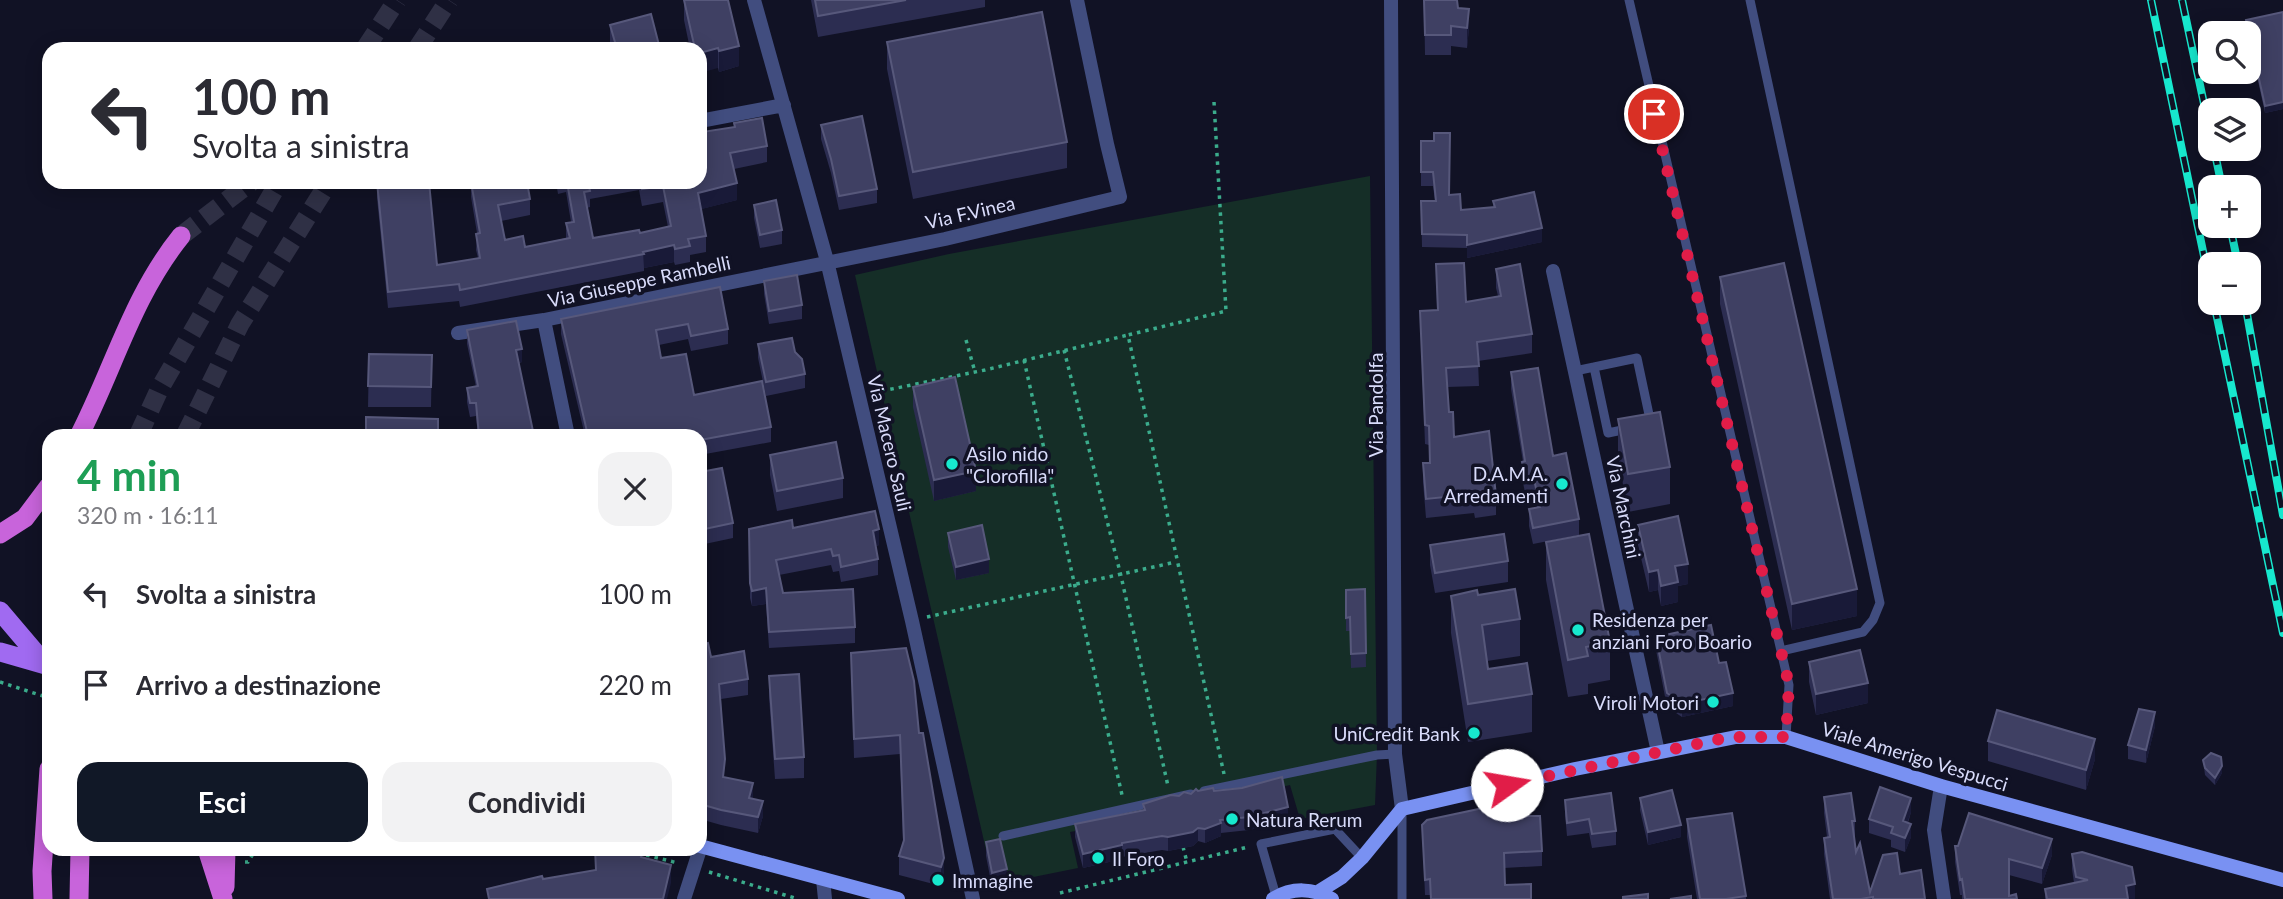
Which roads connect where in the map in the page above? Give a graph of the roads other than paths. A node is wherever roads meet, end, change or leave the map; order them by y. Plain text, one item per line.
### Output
1 (754, 0) edge
2 (1077, 0) edge
3 (1391, 0) edge
4 (1629, 0) edge
5 (1750, 0) edge
6 (784, 106) junction
7 (707, 120) edge
8 (181, 236) tunnel mouth
9 (827, 261) junction
10 (1553, 271) dead end
11 (544, 320) junction
12 (458, 334) dead end
13 (1594, 367) junction
14 (1575, 371) junction
15 (82, 429) edge
16 (567, 429) edge
17 (42, 495) edge
18 (0, 534) edge
19 (0, 611) edge
20 (1781, 651) junction
21 (0, 652) edge
22 (42, 659) edge
23 (42, 664) edge
24 (1786, 737) junction
25 (1658, 751) junction
26 (1395, 754) junction
27 (1941, 786) junction
28 (1402, 809) junction
29 (1003, 836) dead end
30 (707, 848) edge
31 (43, 856) edge
32 (80, 856) edge
33 (209, 856) edge
34 (226, 856) edge
35 (698, 856) edge
36 (1362, 858) junction
37 (823, 879) junction
38 (2283, 880) edge
39 (1318, 892) junction
40 (1275, 898) edge
41 (43, 899) edge
42 (79, 899) edge
43 (223, 899) edge
44 (684, 899) edge
45 (825, 899) edge
46 (898, 899) edge
47 (973, 899) edge
48 (1332, 899) edge
49 (1402, 899) edge
50 (1944, 899) edge

1 - 6 street, Via Macero Sauli
2 - 9 street, Via F.Vinea
3 - 26 street, Via Pandolfa
4 - 20 lane
5 - 20 lane
6 - 7 street
6 - 9 street, Via Macero Sauli
8 - 15 highway
9 - 11 street, Via Giuseppe Rambelli
9 - 47 street, Via Macero Sauli
10 - 14 street, Via Marchini
11 - 12 street, Via Giuseppe Rambelli
11 - 16 street
13 - 13 lane
13 - 14 lane
14 - 25 street, Via Marchini
17 - 18 highway
19 - 22 main road
20 - 24 lane
21 - 23 main road
24 - 25 main road, Viale Amerigo Vespucci
24 - 27 main road, Viale Amerigo Vespucci
25 - 28 main road, Viale Amerigo Vespucci
26 - 28 street, Via Pandolfa
26 - 29 lane
27 - 38 main road, Viale Amerigo Vespucci
27 - 50 street
28 - 36 main road
28 - 49 lane
30 - 37 main road
31 - 41 highway
32 - 42 highway
33 - 43 highway
34 - 43 highway
35 - 44 street
36 - 39 main road
36 - 40 lane
37 - 45 street
37 - 46 main road
39 - 40 main road
39 - 48 main road

